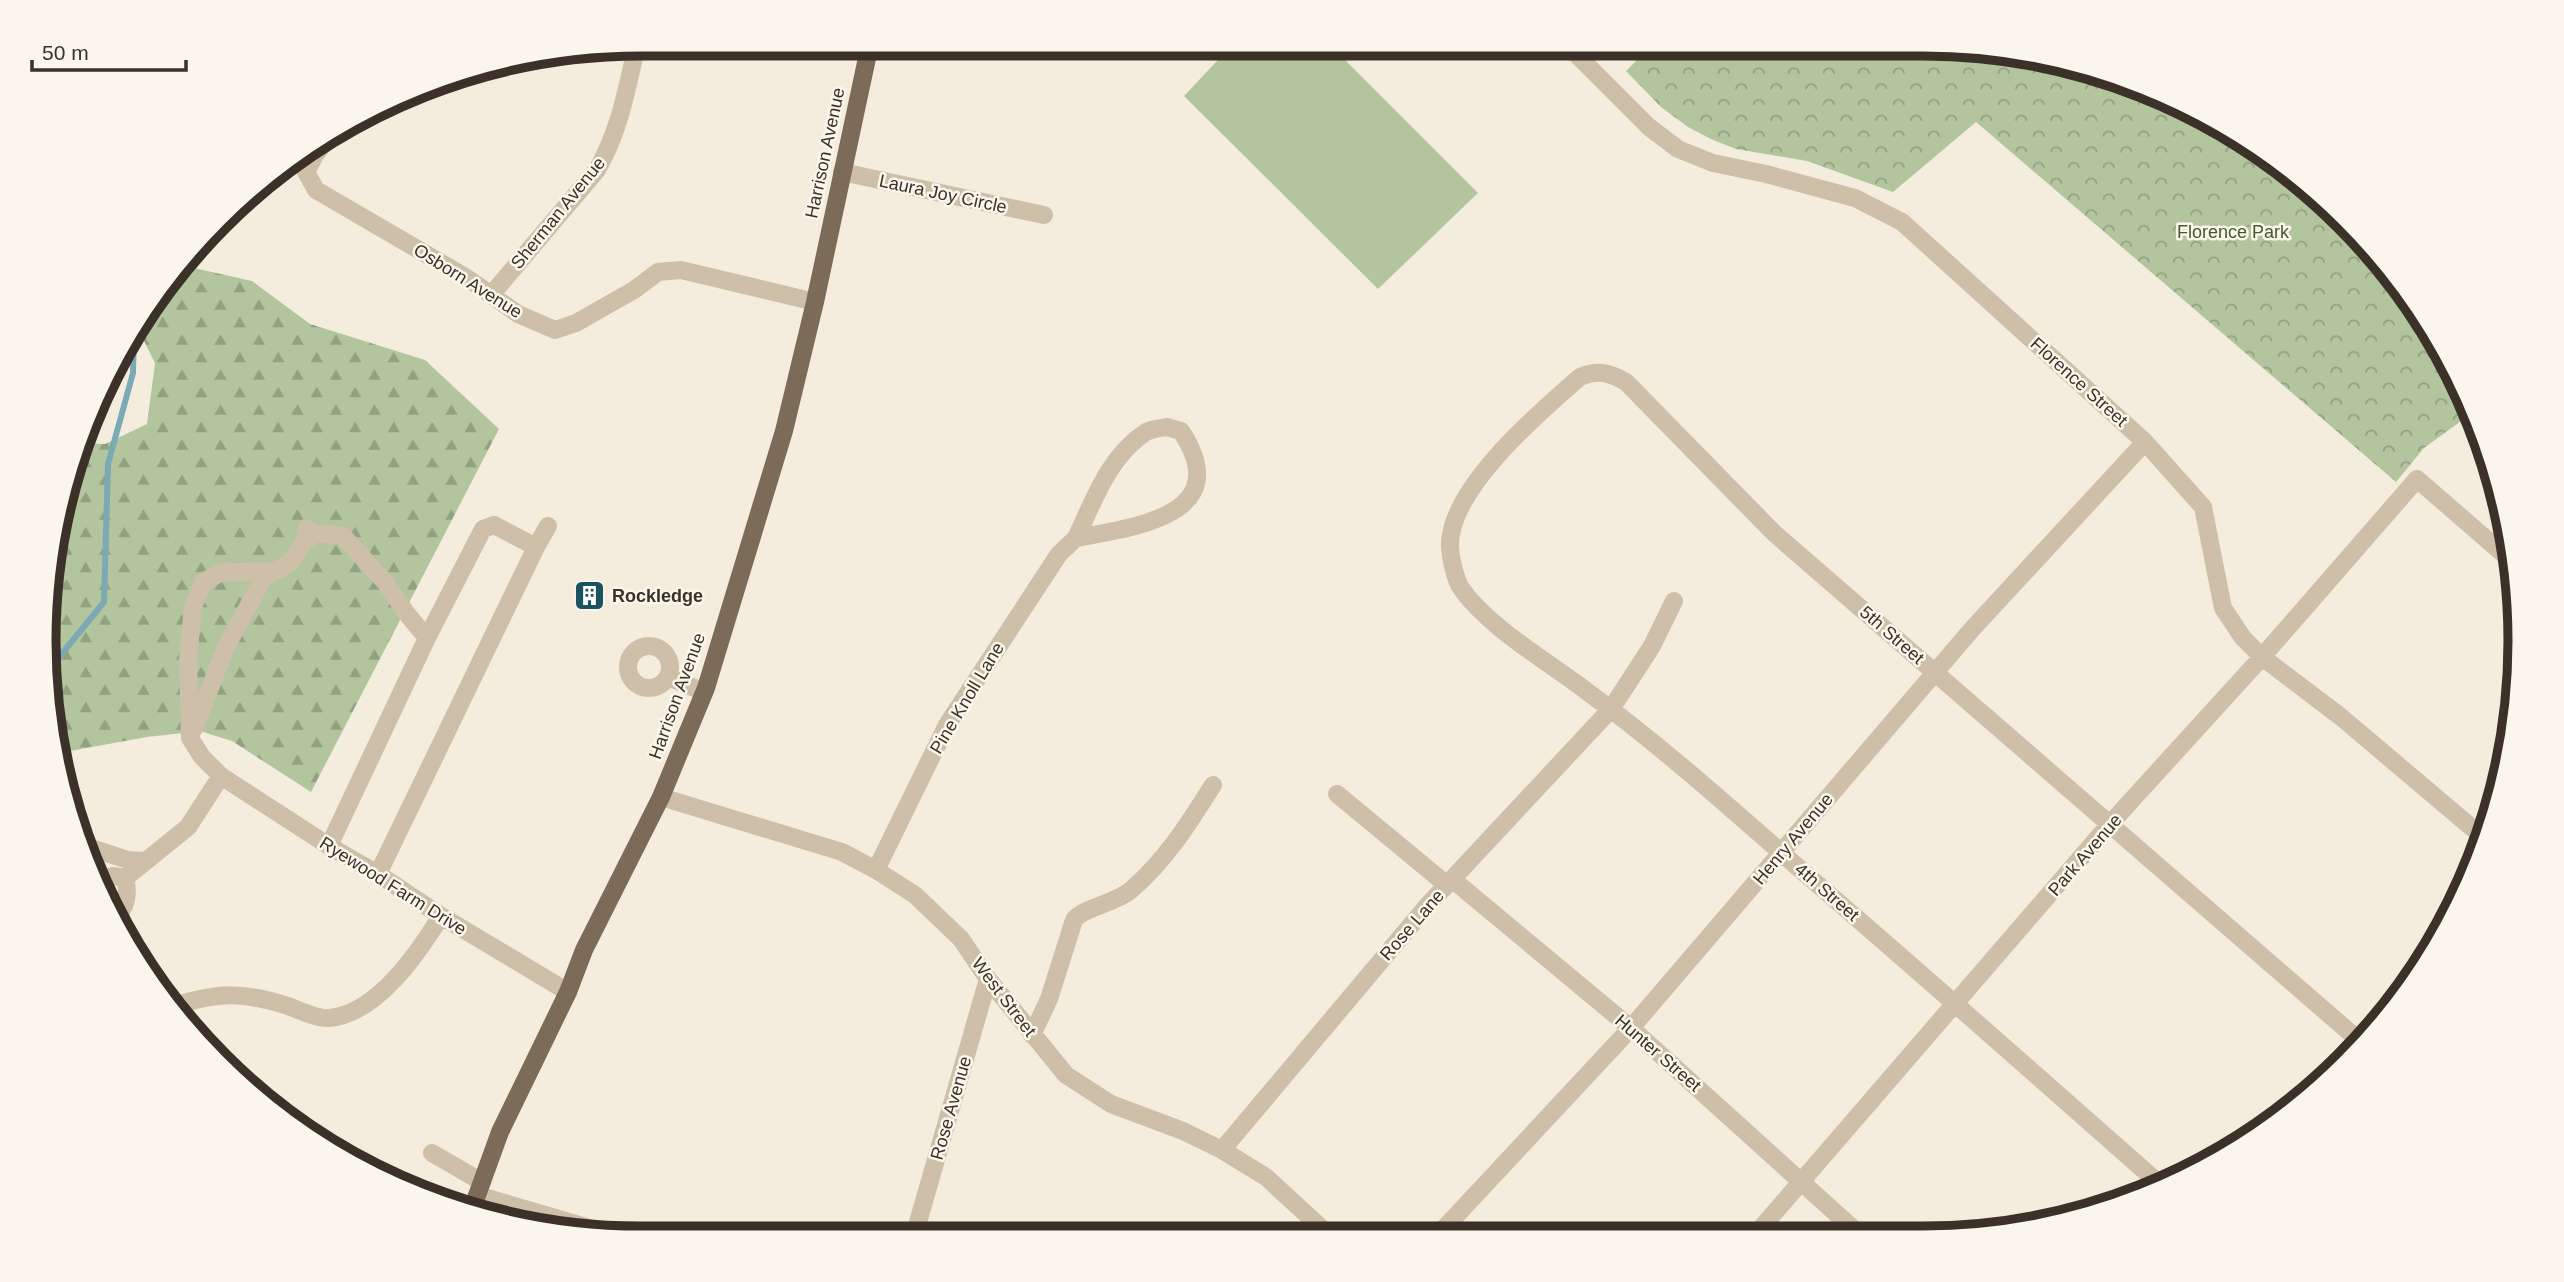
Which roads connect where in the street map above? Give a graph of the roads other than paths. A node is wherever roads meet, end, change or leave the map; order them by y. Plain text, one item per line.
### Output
1 (634, 56) edge
2 (867, 56) edge
3 (1578, 56) edge
4 (314, 156) edge
5 (842, 172) junction
6 (1044, 215) dead end
7 (491, 295) junction
8 (815, 302) junction
9 (2145, 442) junction
10 (548, 526) dead end
11 (1451, 534) joint
12 (1076, 538) junction
13 (536, 547) junction
14 (2501, 552) edge
15 (273, 572) junction
16 (1674, 601) dead end
17 (427, 638) junction
18 (2262, 657) junction
19 (1935, 672) junction
20 (668, 677) dead end
21 (704, 692) junction
22 (1611, 709) junction
23 (190, 738) junction
24 (221, 776) junction
25 (1213, 785) dead end
26 (1337, 794) dead end
27 (661, 797) junction
28 (2109, 825) junction
29 (2476, 831) edge
30 (329, 846) junction
31 (95, 849) edge
32 (1782, 853) junction
33 (143, 861) junction
34 (876, 870) junction
35 (377, 874) junction
36 (106, 878) edge
37 (125, 878) junction
38 (1450, 882) junction
39 (121, 910) edge
40 (441, 916) junction
41 (988, 979) junction
42 (568, 992) junction
43 (182, 1004) edge
44 (1956, 1004) junction
45 (1631, 1028) junction
46 (1032, 1035) junction
47 (2354, 1036) edge
48 (1222, 1150) junction
49 (432, 1153) dead end
50 (2153, 1178) edge
51 (1802, 1181) junction
52 (476, 1196) edge
53 (562, 1221) edge
54 (917, 1226) edge
55 (1319, 1226) edge
56 (1446, 1226) edge
57 (1763, 1226) edge
58 (1850, 1226) edge

1 - 7 street, Sherman Avenue
2 - 5 main road, Harrison Avenue
3 - 9 street, Florence Street
4 - 7 street, Osborn Avenue
5 - 6 street, Laura Joy Circle
5 - 8 main road, Harrison Avenue
7 - 8 street, Osborn Avenue
8 - 21 main road, Harrison Avenue
9 - 18 street, Florence Street
9 - 19 street, Henry Avenue
10 - 13 street
11 - 19 street, 5th Street
11 - 22 street, 4th Street
12 - 12 street, Pine Knoll Lane
12 - 34 street, Pine Knoll Lane
13 - 17 street
13 - 35 street
14 - 18 street, Park Avenue
15 - 17 street
15 - 23 street
15 - 23 street
16 - 22 street, Rose Lane
17 - 30 street
18 - 28 street, Park Avenue
18 - 29 street, Florence Street
19 - 28 street, 5th Street
19 - 32 street, Henry Avenue
20 - 21 street
21 - 27 main road, Harrison Avenue
22 - 32 street, 4th Street
22 - 38 street, Rose Lane
23 - 24 street, Ryewood Farm Drive
24 - 30 street, Ryewood Farm Drive
24 - 33 street
25 - 46 street
26 - 38 street, Hunter Street
27 - 34 street, West Street
27 - 42 main road, Harrison Avenue
28 - 44 street, Park Avenue
28 - 47 street, 5th Street
30 - 35 street, Ryewood Farm Drive
31 - 33 street
32 - 44 street, 4th Street
32 - 45 street, Henry Avenue
33 - 37 street
34 - 41 street, West Street
35 - 40 street, Ryewood Farm Drive
36 - 37 street
37 - 39 street
38 - 45 street, Hunter Street
38 - 48 street, Rose Lane
40 - 42 street, Ryewood Farm Drive
40 - 43 street
41 - 46 street, West Street
41 - 54 street, Rose Avenue
42 - 52 main road, Harrison Avenue
44 - 50 street, 4th Street
44 - 51 street, Park Avenue
45 - 51 street, Hunter Street
45 - 56 street, Henry Avenue
46 - 48 street, West Street
48 - 55 street, West Street
49 - 52 street
51 - 57 street, Park Avenue
51 - 58 street, Hunter Street
52 - 53 street

